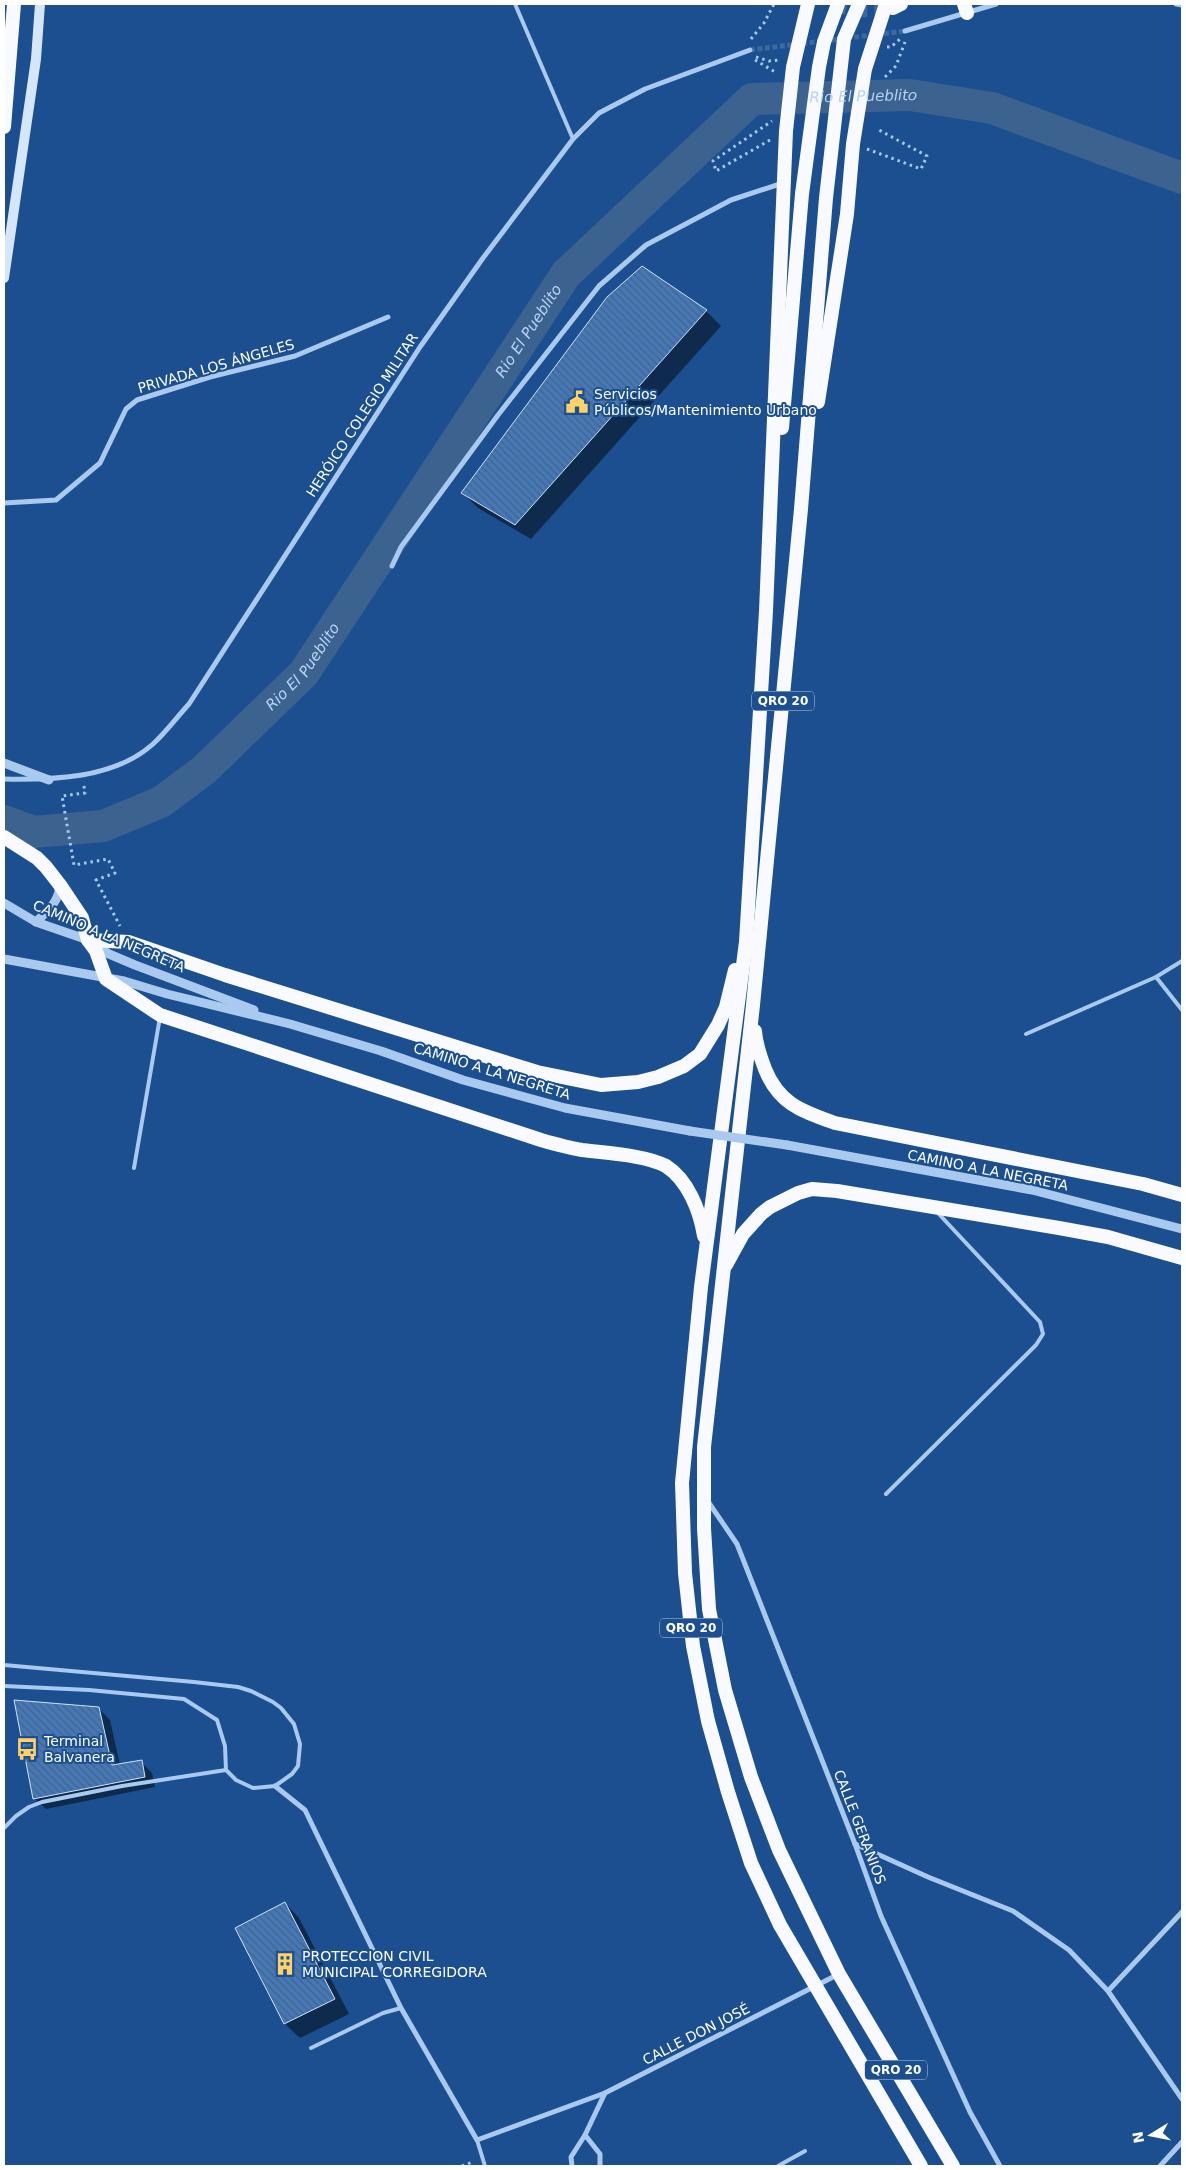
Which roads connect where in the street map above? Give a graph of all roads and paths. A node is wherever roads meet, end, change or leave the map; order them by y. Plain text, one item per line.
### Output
1 (14, 4) edge
2 (40, 4) edge
3 (515, 4) edge
4 (774, 4) edge
5 (808, 4) edge
6 (838, 4) edge
7 (859, 4) edge
8 (996, 4) edge
9 (1176, 4) edge
10 (894, 5) edge
11 (1182, 5) edge
12 (966, 8) edge
13 (907, 30) joint
14 (750, 50) tunnel mouth
15 (741, 52) junction
16 (795, 58) junction
17 (783, 75) dead end
18 (885, 77) dead end
19 (775, 119) dead end
20 (4, 127) edge
21 (878, 130) dead end
22 (786, 131) junction
23 (574, 138) junction
24 (853, 144) junction
25 (783, 183) junction
26 (4, 278) edge
27 (388, 317) dead end
28 (4, 503) edge
29 (801, 509) junction
30 (392, 566) dead end
31 (766, 611) junction
32 (4, 763) edge
33 (4, 779) edge
34 (49, 780) junction
35 (84, 786) dead end
36 (4, 837) edge
37 (60, 885) junction
38 (4, 903) edge
39 (36, 922) junction
40 (88, 940) junction
41 (128, 942) junction
42 (746, 942) junction
43 (4, 959) edge
44 (1182, 961) edge
45 (1156, 977) junction
46 (106, 979) junction
47 (753, 1005) junction
48 (1182, 1010) edge
49 (160, 1015) junction
50 (290, 1024) junction
51 (1026, 1034) dead end
52 (134, 1168) dead end
53 (1182, 1195) edge
54 (934, 1208) junction
55 (1182, 1229) edge
56 (706, 1247) junction
57 (1182, 1258) edge
58 (722, 1272) junction
59 (886, 1494) dead end
60 (704, 1495) junction
61 (4, 1665) edge
62 (4, 1686) edge
63 (226, 1770) junction
64 (275, 1786) junction
65 (4, 1828) edge
66 (855, 1844) junction
67 (1182, 1912) edge
68 (839, 1974) junction
69 (815, 1988) junction
70 (1108, 1991) junction
71 (401, 2008) junction
72 (311, 2048) dead end
73 (605, 2093) junction
74 (1182, 2099) edge
75 (585, 2135) junction
76 (477, 2140) junction
77 (1182, 2142) edge
78 (805, 2151) dead end
79 (485, 2166) edge
80 (572, 2166) edge
81 (600, 2166) edge
82 (778, 2166) edge
83 (921, 2166) edge
84 (954, 2166) edge
85 (1000, 2166) edge
86 (1160, 2166) edge

1 - 20 highway
2 - 26 main road
3 - 23 lane
4 - 15 path
5 - 16 highway
6 - 31 highway, QRO 20
7 - 29 highway, QRO 20
8 - 12 street
9 - 11 street
10 - 24 highway
12 - 13 street
13 - 18 path
14 - 15 street, HERÓICO COLEGIO MILITAR
15 - 16 path
15 - 17 path
15 - 23 street, HERÓICO COLEGIO MILITAR
16 - 22 highway
19 - 22 path
21 - 24 path
22 - 25 highway
23 - 34 street, HERÓICO COLEGIO MILITAR
24 - 29 highway
25 - 30 street
25 - 31 highway
27 - 28 street, PRIVADA LOS ÁNGELES
29 - 47 highway, QRO 20
31 - 42 highway, QRO 20
32 - 34 street
33 - 34 street, HERÓICO COLEGIO MILITAR
35 - 41 path
36 - 37 highway
37 - 39 street
37 - 40 highway
38 - 39 street, CAMINO A LA NEGRETA
39 - 40 street, CAMINO A LA NEGRETA
40 - 41 highway
40 - 46 highway
40 - 50 street, CAMINO A LA NEGRETA
41 - 42 highway
42 - 56 highway, QRO 20
43 - 46 street, CAMINO A LA NEGRETA
44 - 45 lane
45 - 48 lane
45 - 51 lane
46 - 49 highway
46 - 50 street, CAMINO A LA NEGRETA
47 - 53 highway
47 - 58 highway, QRO 20
49 - 52 lane
49 - 56 highway
50 - 55 street, CAMINO A LA NEGRETA, bridge
54 - 57 highway
54 - 58 highway
54 - 59 lane
56 - 69 highway, QRO 20
58 - 60 highway, QRO 20
60 - 66 street, CALLE GERANIOS
60 - 68 highway, QRO 20
61 - 64 lane
62 - 63 lane
63 - 64 lane
63 - 65 lane
64 - 71 street
66 - 70 street
66 - 85 street, CALLE GERANIOS
67 - 70 street
68 - 69 street, CALLE DON JOSÉ
68 - 84 highway, QRO 20
69 - 73 street, CALLE DON JOSÉ
69 - 83 highway, QRO 20
70 - 74 street
71 - 72 lane
71 - 76 street
73 - 75 street
73 - 76 street, CALLE DON JOSÉ
75 - 80 street
75 - 81 street
76 - 79 lane
77 - 86 street
78 - 82 lane

